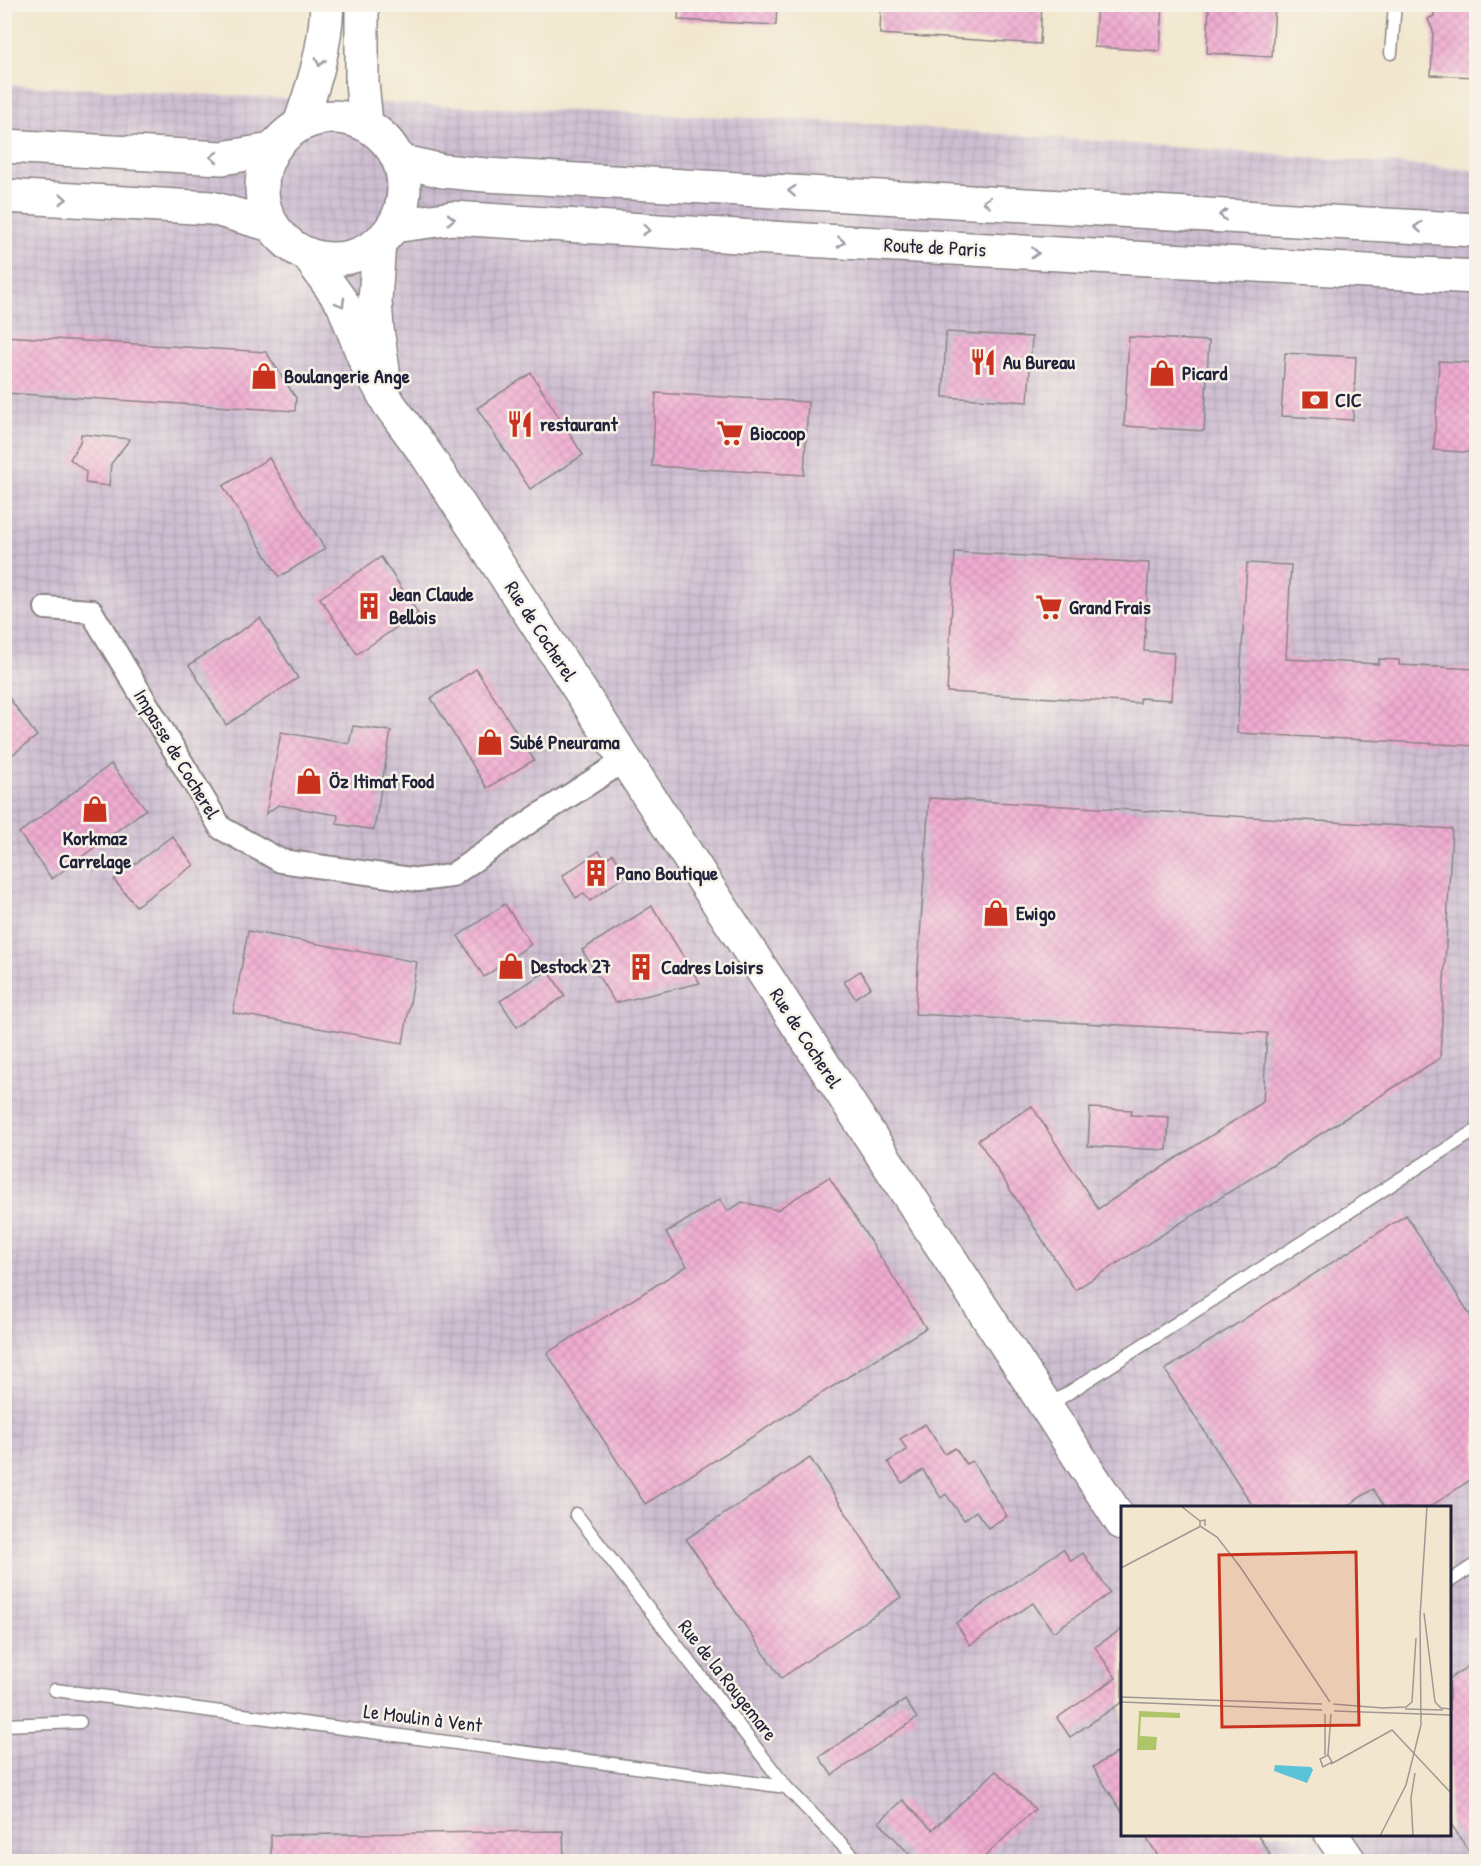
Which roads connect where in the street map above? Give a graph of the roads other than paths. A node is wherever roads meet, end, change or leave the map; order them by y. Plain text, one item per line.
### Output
1 (327, 4) edge
2 (1395, 4) edge
3 (365, 7) edge
4 (1391, 53) dead end
5 (300, 124) junction
6 (366, 124) junction
7 (4, 146) edge
8 (272, 150) junction
9 (400, 161) junction
10 (4, 196) edge
11 (271, 225) junction
12 (1476, 230) edge
13 (386, 234) junction
14 (308, 255) junction
15 (1476, 277) edge
16 (389, 404) junction
17 (46, 608) dead end
18 (625, 760) junction
19 (1476, 1131) edge
20 (1047, 1407) junction
21 (576, 1514) dead end
22 (1121, 1521) edge
23 (1476, 1564) edge
24 (1451, 1580) edge
25 (55, 1690) dead end
26 (80, 1722) dead end
27 (4, 1725) edge
28 (786, 1787) junction
29 (1332, 1836) edge
30 (859, 1862) edge
31 (1350, 1862) edge

1 -> 5 main road
2 - 4 lane
3 - 6 main road
5 - 6 main road
5 - 8 main road
6 - 9 main road
8 -> 7 main road
8 - 11 main road
12 -> 9 main road
9 - 13 main road
10 -> 11 main road
11 - 14 main road
13 - 14 main road
13 -> 15 main road, Route de Paris
13 - 16 main road, Rue de Cocherel
14 -> 16 main road, Rue de Cocherel
16 - 18 main road, Rue de Cocherel
17 - 18 street, Impasse de Cocherel
18 - 20 main road, Rue de Cocherel
19 - 20 lane
20 - 22 main road, Rue de Cocherel
21 - 28 lane, Rue de la Rougemare
23 - 24 lane
25 - 28 lane, Le Moulin à Vent
26 - 27 lane
28 - 30 lane, Rue de la Rougemare
29 - 31 main road

